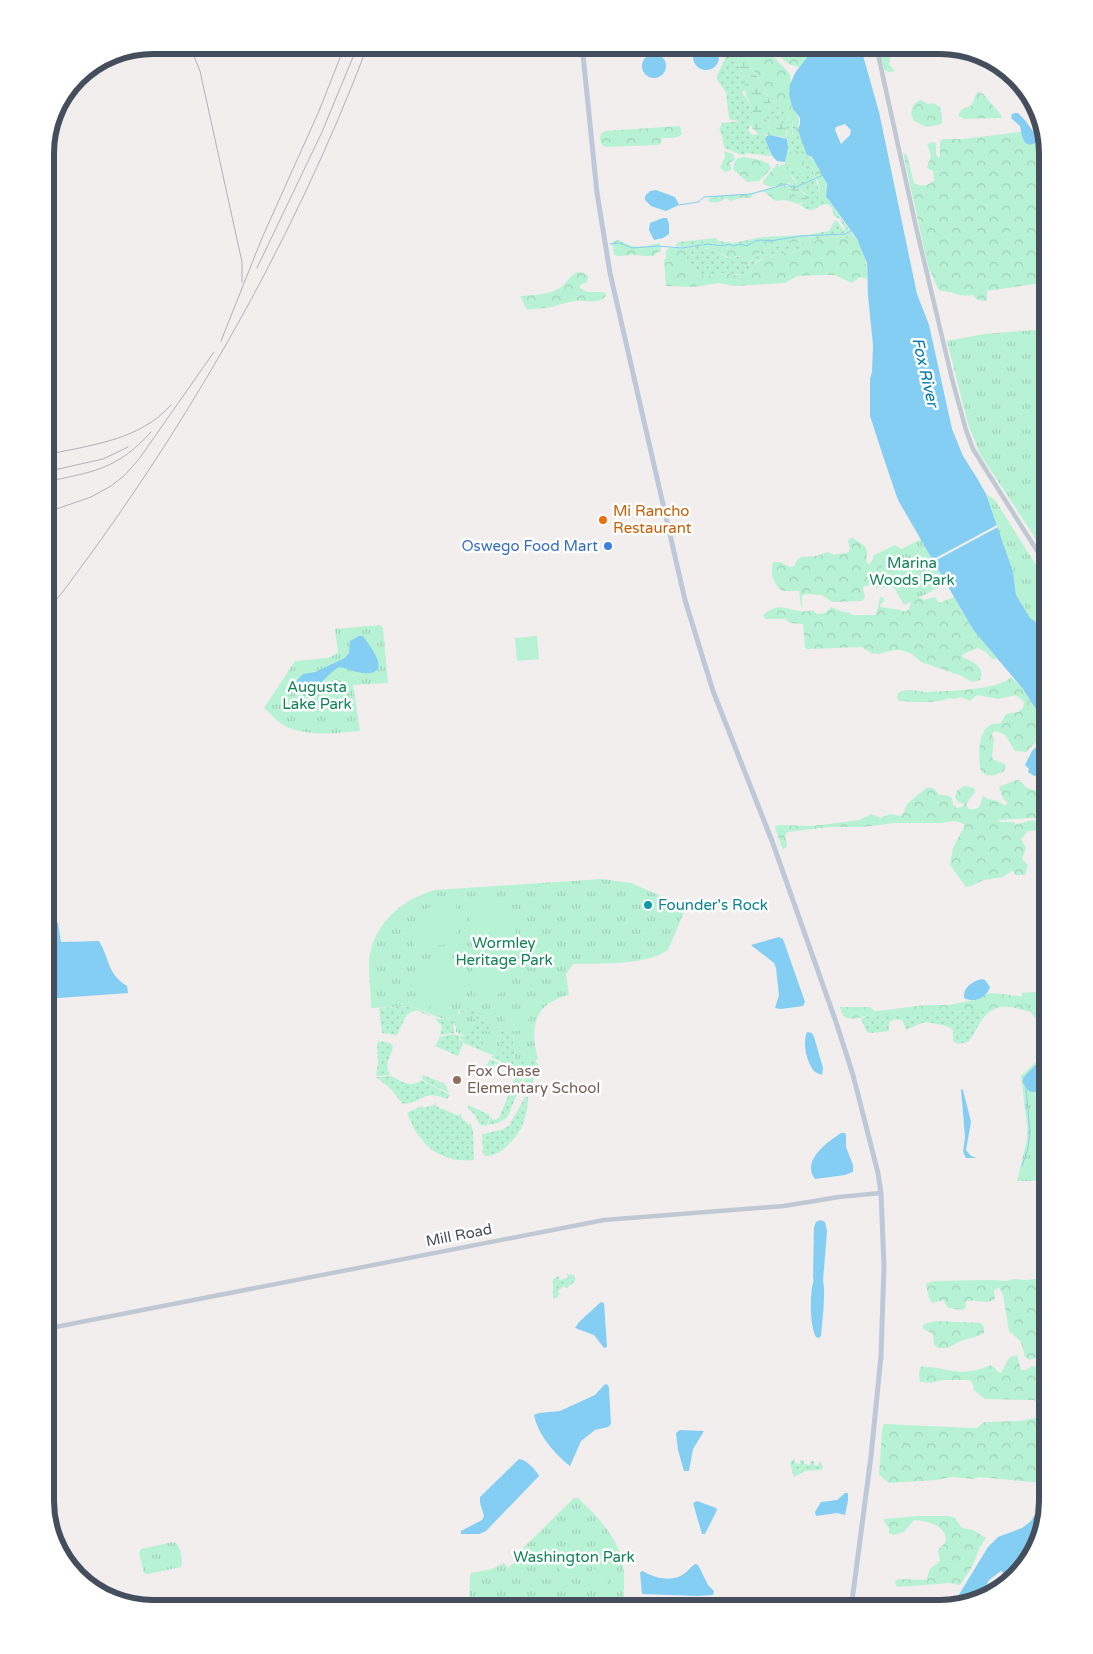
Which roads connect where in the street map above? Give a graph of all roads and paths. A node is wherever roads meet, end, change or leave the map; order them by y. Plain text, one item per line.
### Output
1 (583, 54) edge
2 (878, 54) edge
3 (1039, 554) edge
4 (881, 1193) junction
5 (54, 1327) edge
6 (852, 1600) edge

1 - 4 main road
2 - 3 street
4 - 5 street, Mill Road
4 - 6 main road

